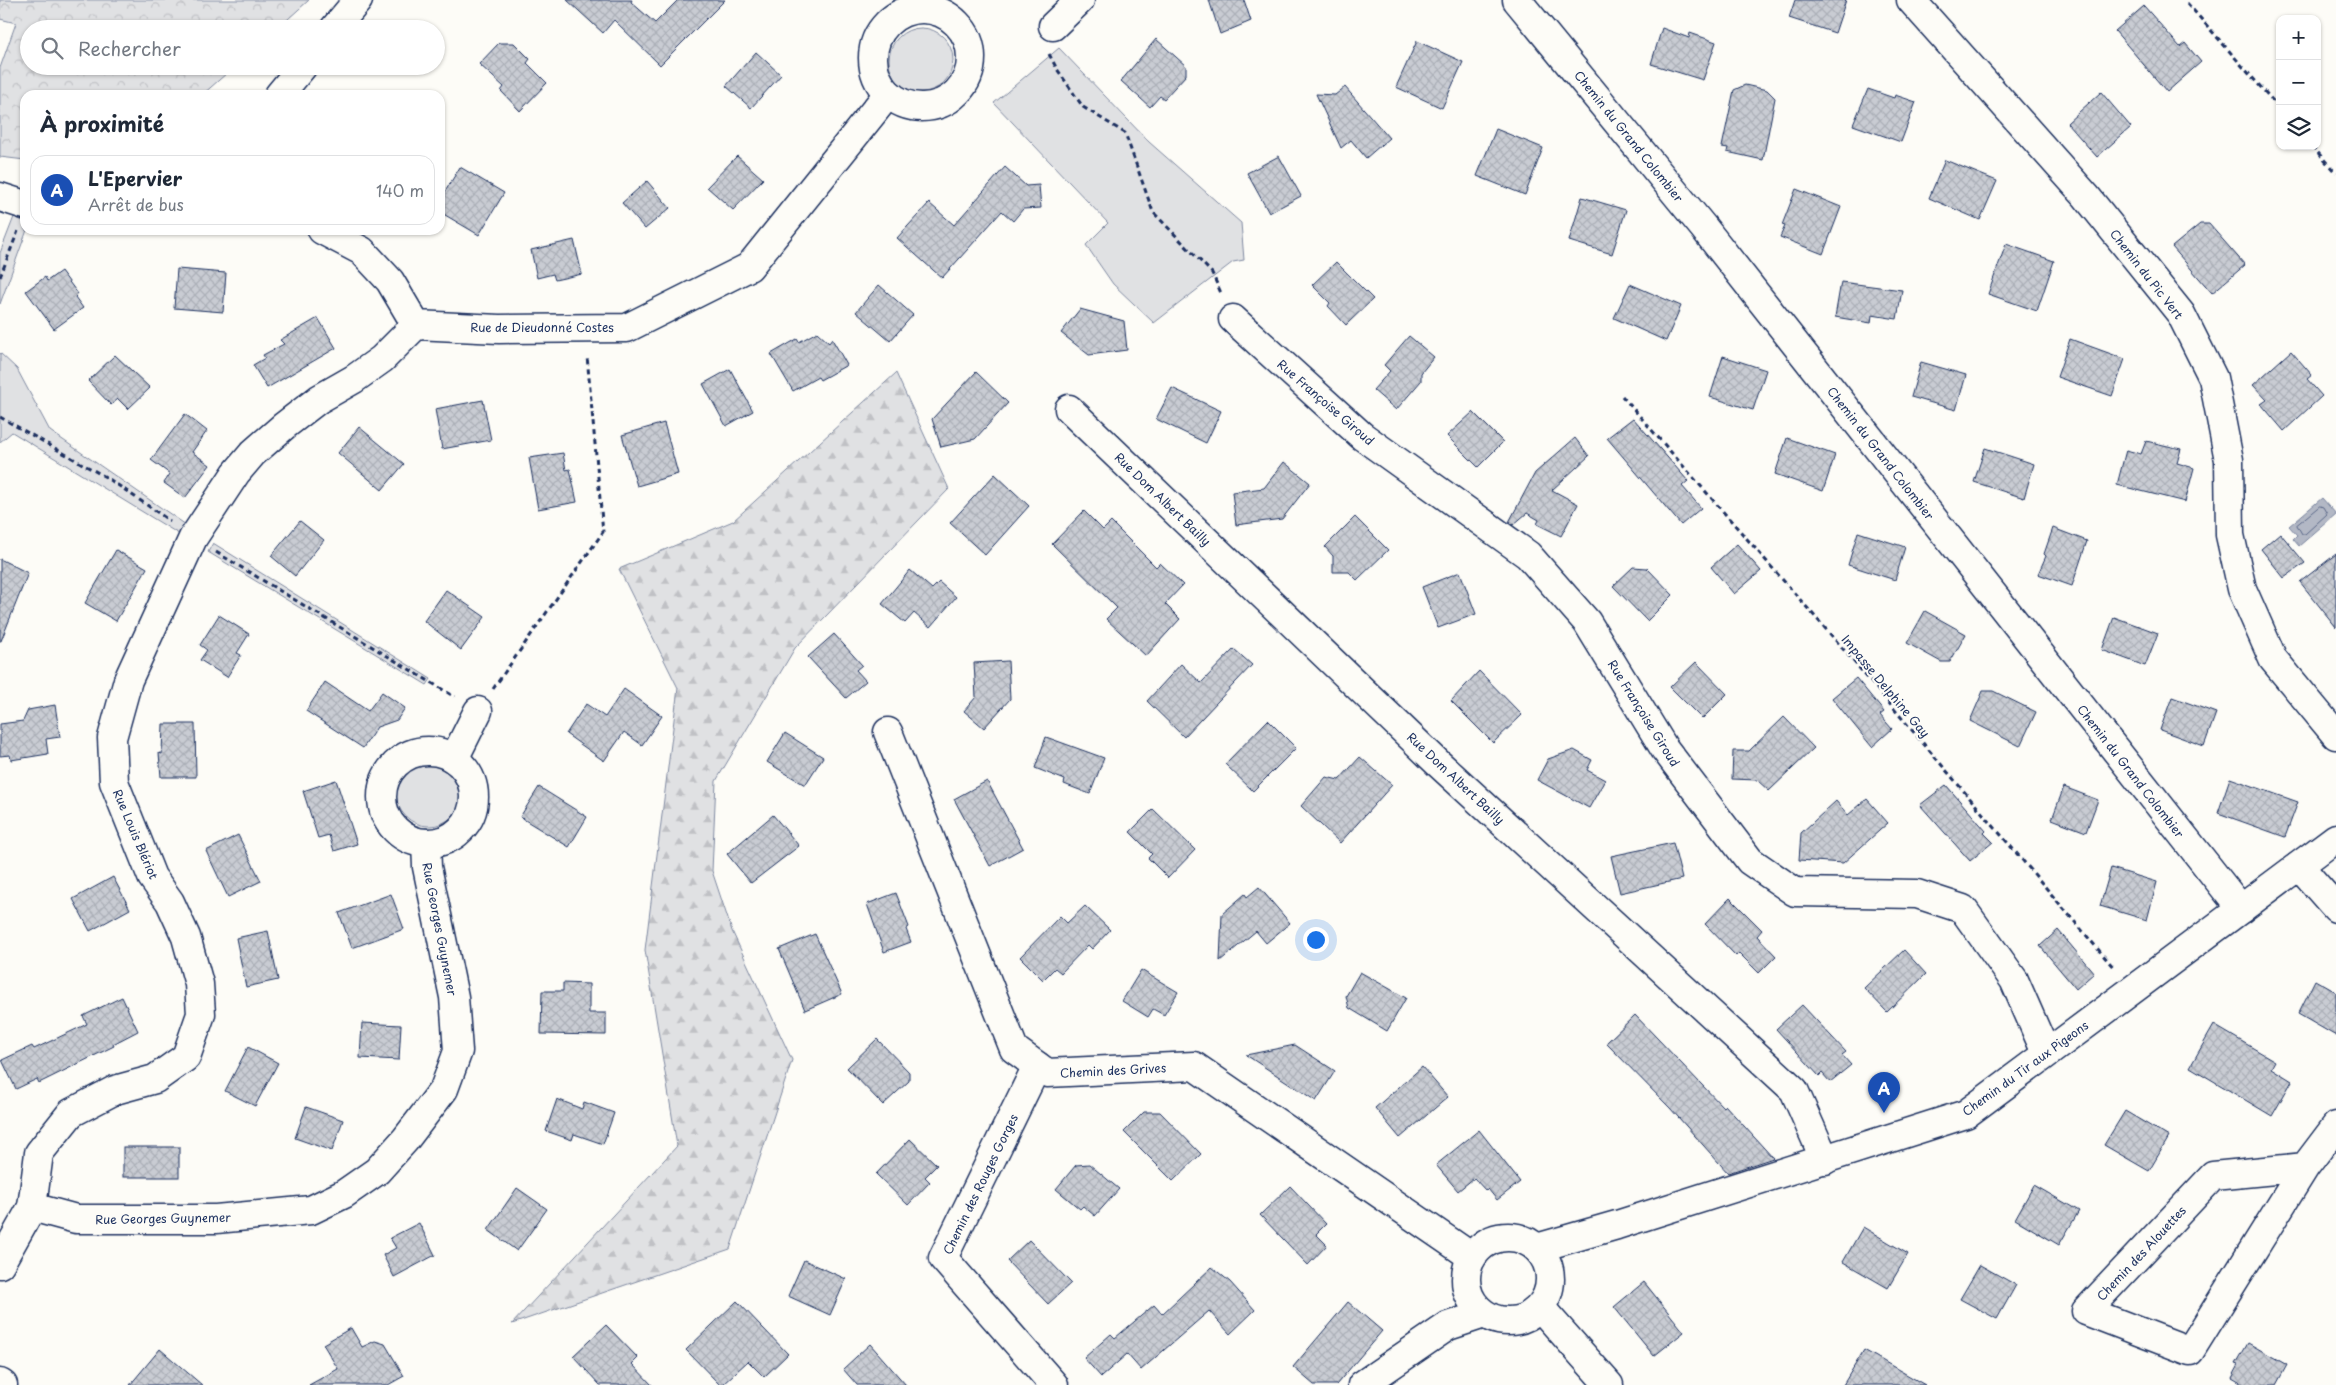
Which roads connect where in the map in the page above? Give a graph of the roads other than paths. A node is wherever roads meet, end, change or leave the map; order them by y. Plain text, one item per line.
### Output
1 (358, 0) edge
2 (1080, 0) edge
3 (1517, 0) edge
4 (1911, 0) edge
5 (341, 20) edge
6 (1053, 26) road end
7 (296, 75) edge
8 (283, 90) edge
9 (888, 94) dead end
10 (0, 197) edge
11 (20, 212) edge
12 (332, 235) edge
13 (1233, 319) road end
14 (416, 325) junction
15 (1069, 409) dead end
16 (478, 711) road end
17 (888, 732) dead end
18 (2336, 734) edge
19 (454, 759) junction
20 (2336, 838) edge
21 (426, 843) junction
22 (2299, 866) junction
23 (2336, 908) edge
24 (2241, 909) junction
25 (2046, 1054) junction
26 (1037, 1066) junction
27 (2336, 1126) edge
28 (1824, 1160) junction
29 (2305, 1167) junction
30 (32, 1207) junction
31 (1472, 1257) junction
32 (1543, 1257) junction
33 (0, 1264) edge
34 (1540, 1306) junction
35 (1477, 1307) junction
36 (1054, 1385) edge
37 (1362, 1385) edge
38 (1608, 1385) edge

1 - 5 street
2 - 6 street
3 - 24 street, Chemin du Grand Colombier
4 - 18 street, Chemin du Pic Vert
7 - 8 street
9 - 14 street, Rue de Dieudonné Costes
10 - 11 street
12 - 14 street
13 - 25 street, Rue Françoise Giroud
14 - 30 street, Rue Louis Blériot
15 - 28 street, Rue Dom Albert Bailly
16 - 19 street
17 - 26 street, Chemin des Grives
19 - 21 street
19 - 21 street
20 - 22 street, Chemin du Tir aux Pigeons
21 - 30 street, Rue Georges Guynemer
22 - 23 street
22 - 24 street, Chemin du Tir aux Pigeons
24 - 25 street, Chemin du Tir aux Pigeons
25 - 28 street, Chemin du Tir aux Pigeons
26 - 31 street, Chemin des Grives
26 - 36 street, Chemin des Rouges Gorges
27 - 29 street, Chemin des Alouettes
28 - 32 street, Chemin du Tir aux Pigeons
29 - 29 street, Chemin des Alouettes
30 - 33 street, Rue Louis Blériot
31 - 32 street
31 - 35 street
32 - 34 street
34 - 35 street
34 - 38 street
35 - 37 street

